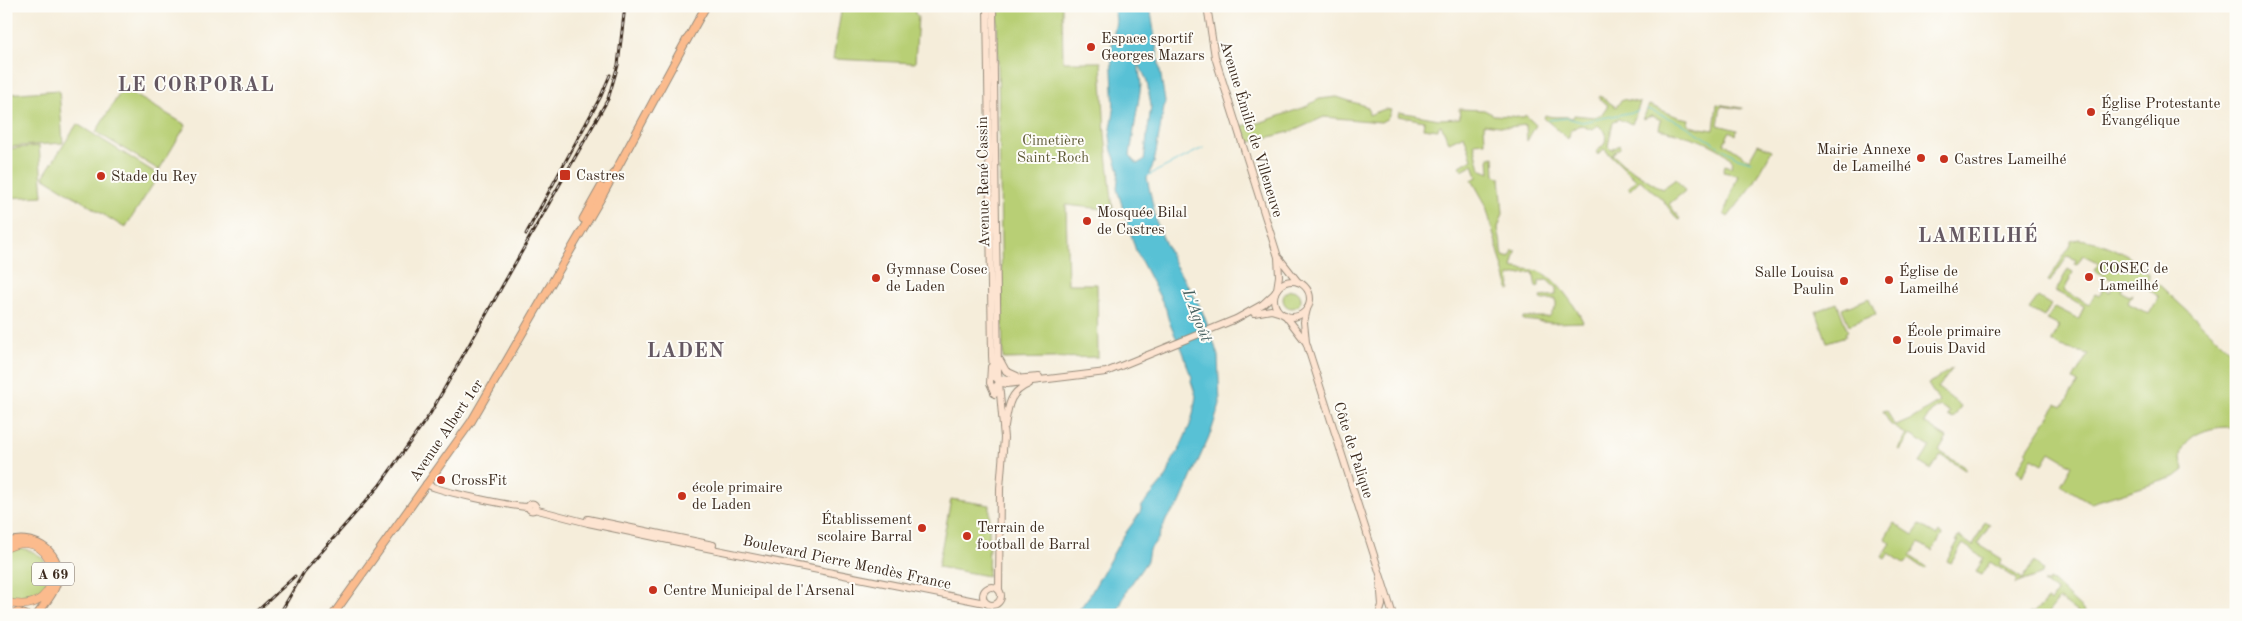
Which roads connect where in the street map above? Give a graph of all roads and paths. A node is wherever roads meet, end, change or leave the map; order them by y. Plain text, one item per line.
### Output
1 (706, 6) edge
2 (986, 6) edge
3 (993, 6) edge
4 (1207, 6) edge
5 (992, 95) junction
6 (1278, 257) junction
7 (1298, 282) junction
8 (1276, 291) junction
9 (1307, 308) junction
10 (1283, 315) junction
11 (1236, 319) junction
12 (1306, 342) junction
13 (995, 356) junction
14 (1022, 378) junction
15 (1057, 379) junction
16 (999, 382) junction
17 (1035, 382) junction
18 (994, 393) junction
19 (1001, 411) junction
20 (1004, 432) junction
21 (426, 484) junction
22 (6, 543) edge
23 (6, 548) edge
24 (1378, 566) junction
25 (998, 571) junction
26 (989, 587) junction
27 (999, 590) junction
28 (983, 592) junction
29 (967, 600) junction
30 (6, 602) edge
31 (985, 603) junction
32 (10, 613) edge
33 (26, 615) edge
34 (37, 615) edge
35 (333, 615) edge
36 (1379, 615) edge
37 (1393, 615) edge

1 - 21 main road, Avenue Albert 1er
2 - 5 main road, Avenue René Cassin
3 - 5 main road, Avenue René Cassin
4 - 6 main road, Avenue Émilie de Villeneuve
5 - 13 main road, Avenue René Cassin
6 - 7 main road, Avenue Émilie de Villeneuve
6 - 8 main road, Avenue Émilie de Villeneuve
7 - 8 main road
7 - 9 main road
8 - 10 main road
8 - 11 main road
9 - 10 main road
9 - 12 main road, Côte de Palique
10 - 11 main road
10 - 12 main road, Côte de Palique
11 - 15 main road
12 - 24 main road, Côte de Palique
13 - 14 main road
13 - 16 main road
13 - 18 main road
14 - 15 main road
14 - 16 main road
15 - 17 main road
16 - 17 main road
16 - 18 main road
16 - 19 main road
17 - 20 main road
18 - 19 main road
19 - 20 main road
20 - 25 main road
21 - 29 main road, Boulevard Pierre Mendès France
21 - 35 main road, Avenue Albert 1er
22 - 34 main road, A 69
23 - 30 highway, A 69
24 - 36 main road
24 - 37 main road
25 - 26 main road
25 - 27 main road
26 - 27 main road
26 - 28 main road
27 - 31 main road
28 - 29 main road
28 - 31 main road
29 - 31 main road, Boulevard Pierre Mendès France
32 - 33 main road
36 - 37 main road

